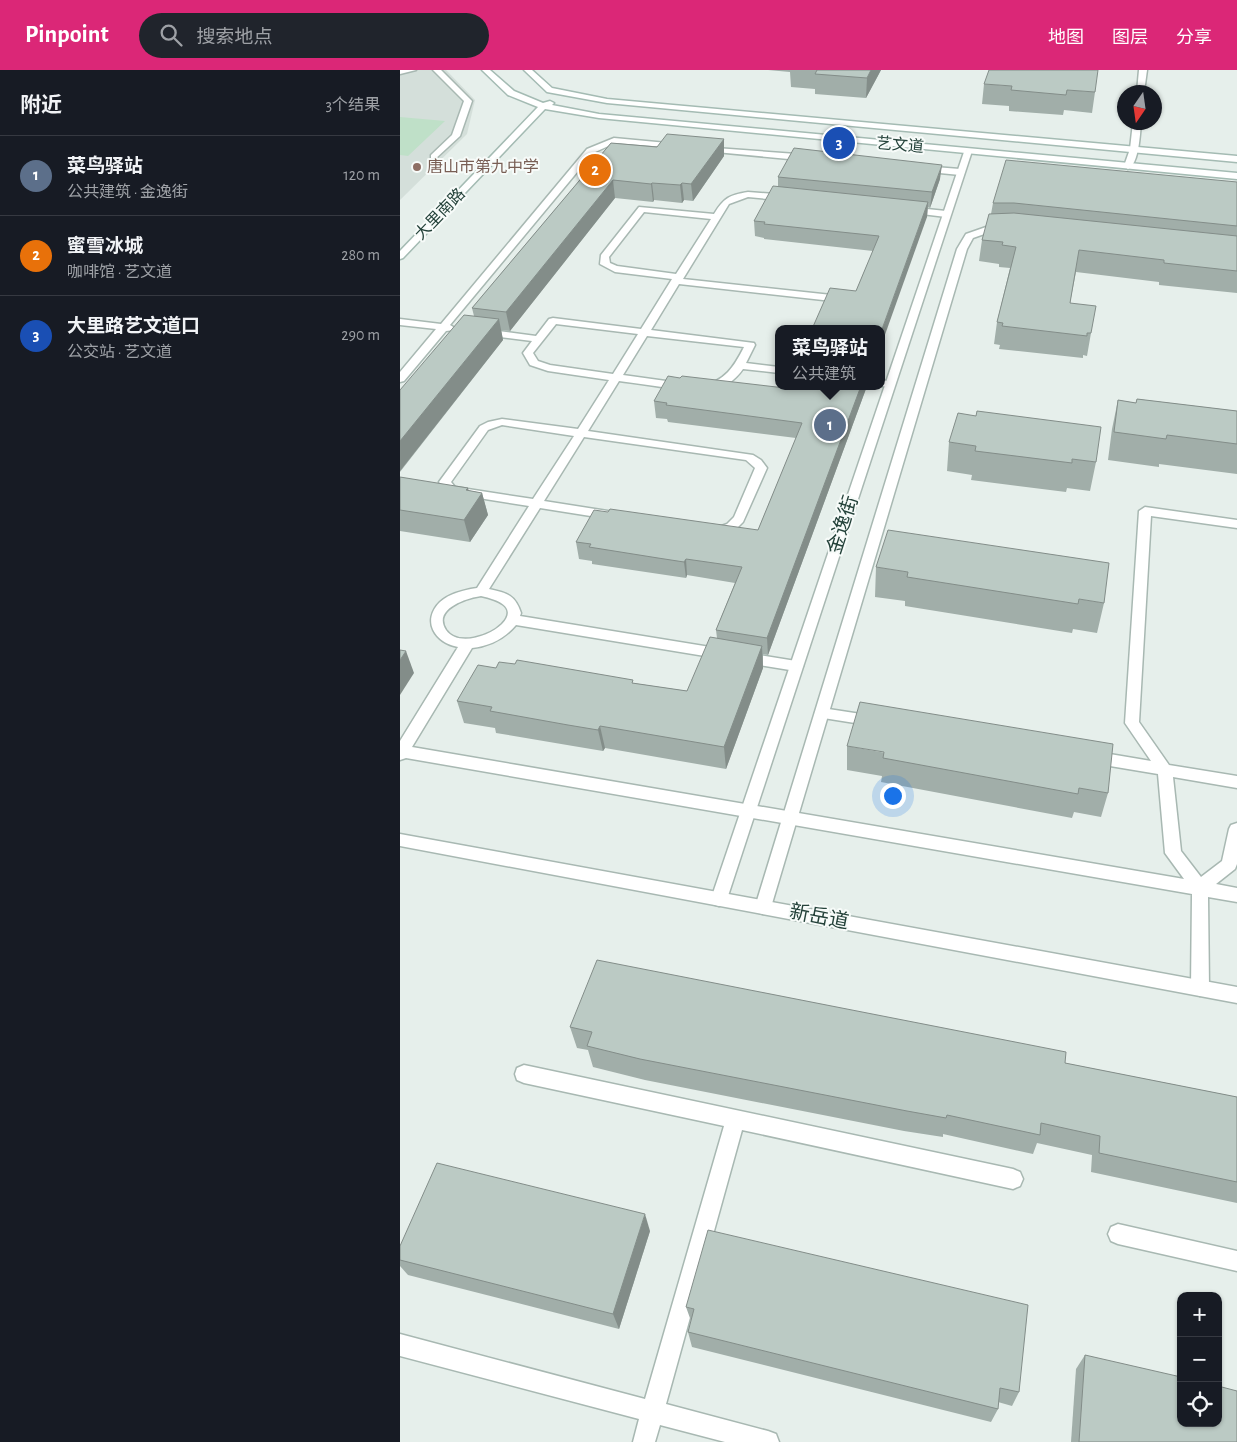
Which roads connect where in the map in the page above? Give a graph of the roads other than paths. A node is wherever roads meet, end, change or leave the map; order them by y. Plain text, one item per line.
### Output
1 (412, 70) edge
2 (438, 70) edge
3 (486, 70) edge
4 (528, 70) edge
5 (1143, 70) edge
6 (400, 72) edge
7 (1142, 85) edge
8 (569, 94) junction
9 (543, 106) junction
10 (1136, 130) edge
11 (684, 147) edge
12 (693, 148) edge
13 (1134, 149) junction
14 (968, 151) junction
15 (434, 156) dead end
16 (822, 159) edge
17 (1237, 159) edge
18 (1128, 166) junction
19 (911, 168) edge
20 (960, 172) junction
21 (1237, 176) edge
22 (799, 199) edge
23 (897, 209) edge
24 (946, 214) junction
25 (716, 217) junction
26 (1021, 230) edge
27 (400, 256) edge
28 (678, 279) junction
29 (842, 299) edge
30 (400, 322) edge
31 (443, 327) junction
32 (644, 332) junction
33 (538, 339) junction
34 (740, 365) junction
35 (775, 369) edge
36 (616, 378) junction
37 (400, 379) edge
38 (886, 383) edge
39 (884, 390) edge
40 (581, 434) junction
41 (536, 505) junction
42 (1237, 524) edge
43 (481, 592) junction
44 (513, 620) junction
45 (468, 644) junction
46 (796, 666) junction
47 (822, 713) junction
48 (890, 724) edge
49 (401, 752) edge
50 (1077, 755) edge
51 (1166, 770) junction
52 (1237, 782) edge
53 (748, 811) junction
54 (790, 818) junction
55 (1237, 829) edge
56 (400, 840) edge
57 (1200, 888) junction
58 (1237, 895) edge
59 (719, 899) junction
60 (763, 907) junction
61 (1200, 988) junction
62 (1237, 995) edge
63 (524, 1074) dead end
64 (735, 1119) junction
65 (1013, 1179) dead end
66 (1118, 1234) dead end
67 (1237, 1261) edge
68 (400, 1345) edge
69 (652, 1412) junction
70 (644, 1442) edge
71 (768, 1442) edge

1 - 6 street
2 - 15 street
3 - 9 street, 艺文道
4 - 8 street, 艺文道
5 - 7 street
8 - 9 street, 大里南路
8 - 13 street, 艺文道
9 - 14 street, 艺文道
9 - 27 street, 大里南路
10 - 13 street
11 - 31 street
12 - 16 street
13 - 17 street, 艺文道
13 - 18 street
14 - 18 street, 艺文道
14 - 20 street, 金逸街
18 - 21 street, 艺文道
19 - 20 street
20 - 24 street, 金逸街
22 - 25 street
23 - 24 street
24 - 38 street, 金逸街
25 - 28 street
25 - 28 street
26 - 47 street
28 - 29 street
28 - 32 street
30 - 31 street
31 - 33 street
31 - 37 street
32 - 33 street
32 - 34 street
32 - 36 street
33 - 36 street
34 - 35 street
34 - 36 street
36 - 40 street
39 - 46 street, 金逸街
40 - 41 street
40 - 41 street
40 - 41 street
41 - 43 street
42 - 51 street
43 - 44 street
43 - 45 street
44 - 45 street
44 - 46 street
45 - 49 street
46 - 53 street, 金逸街
47 - 48 street
47 - 54 street
49 - 53 street
50 - 51 street
51 - 52 street
51 - 57 street
53 - 54 street
53 - 59 street, 金逸街
54 - 57 street
54 - 60 street
55 - 57 street
56 - 59 street, 新岳道
57 - 58 street
57 - 61 street
59 - 60 street, 新岳道
60 - 61 street, 新岳道
61 - 62 street, 新岳道
63 - 64 street
64 - 65 street
64 - 69 street
66 - 67 street
68 - 69 street
69 - 70 street
69 - 71 street

